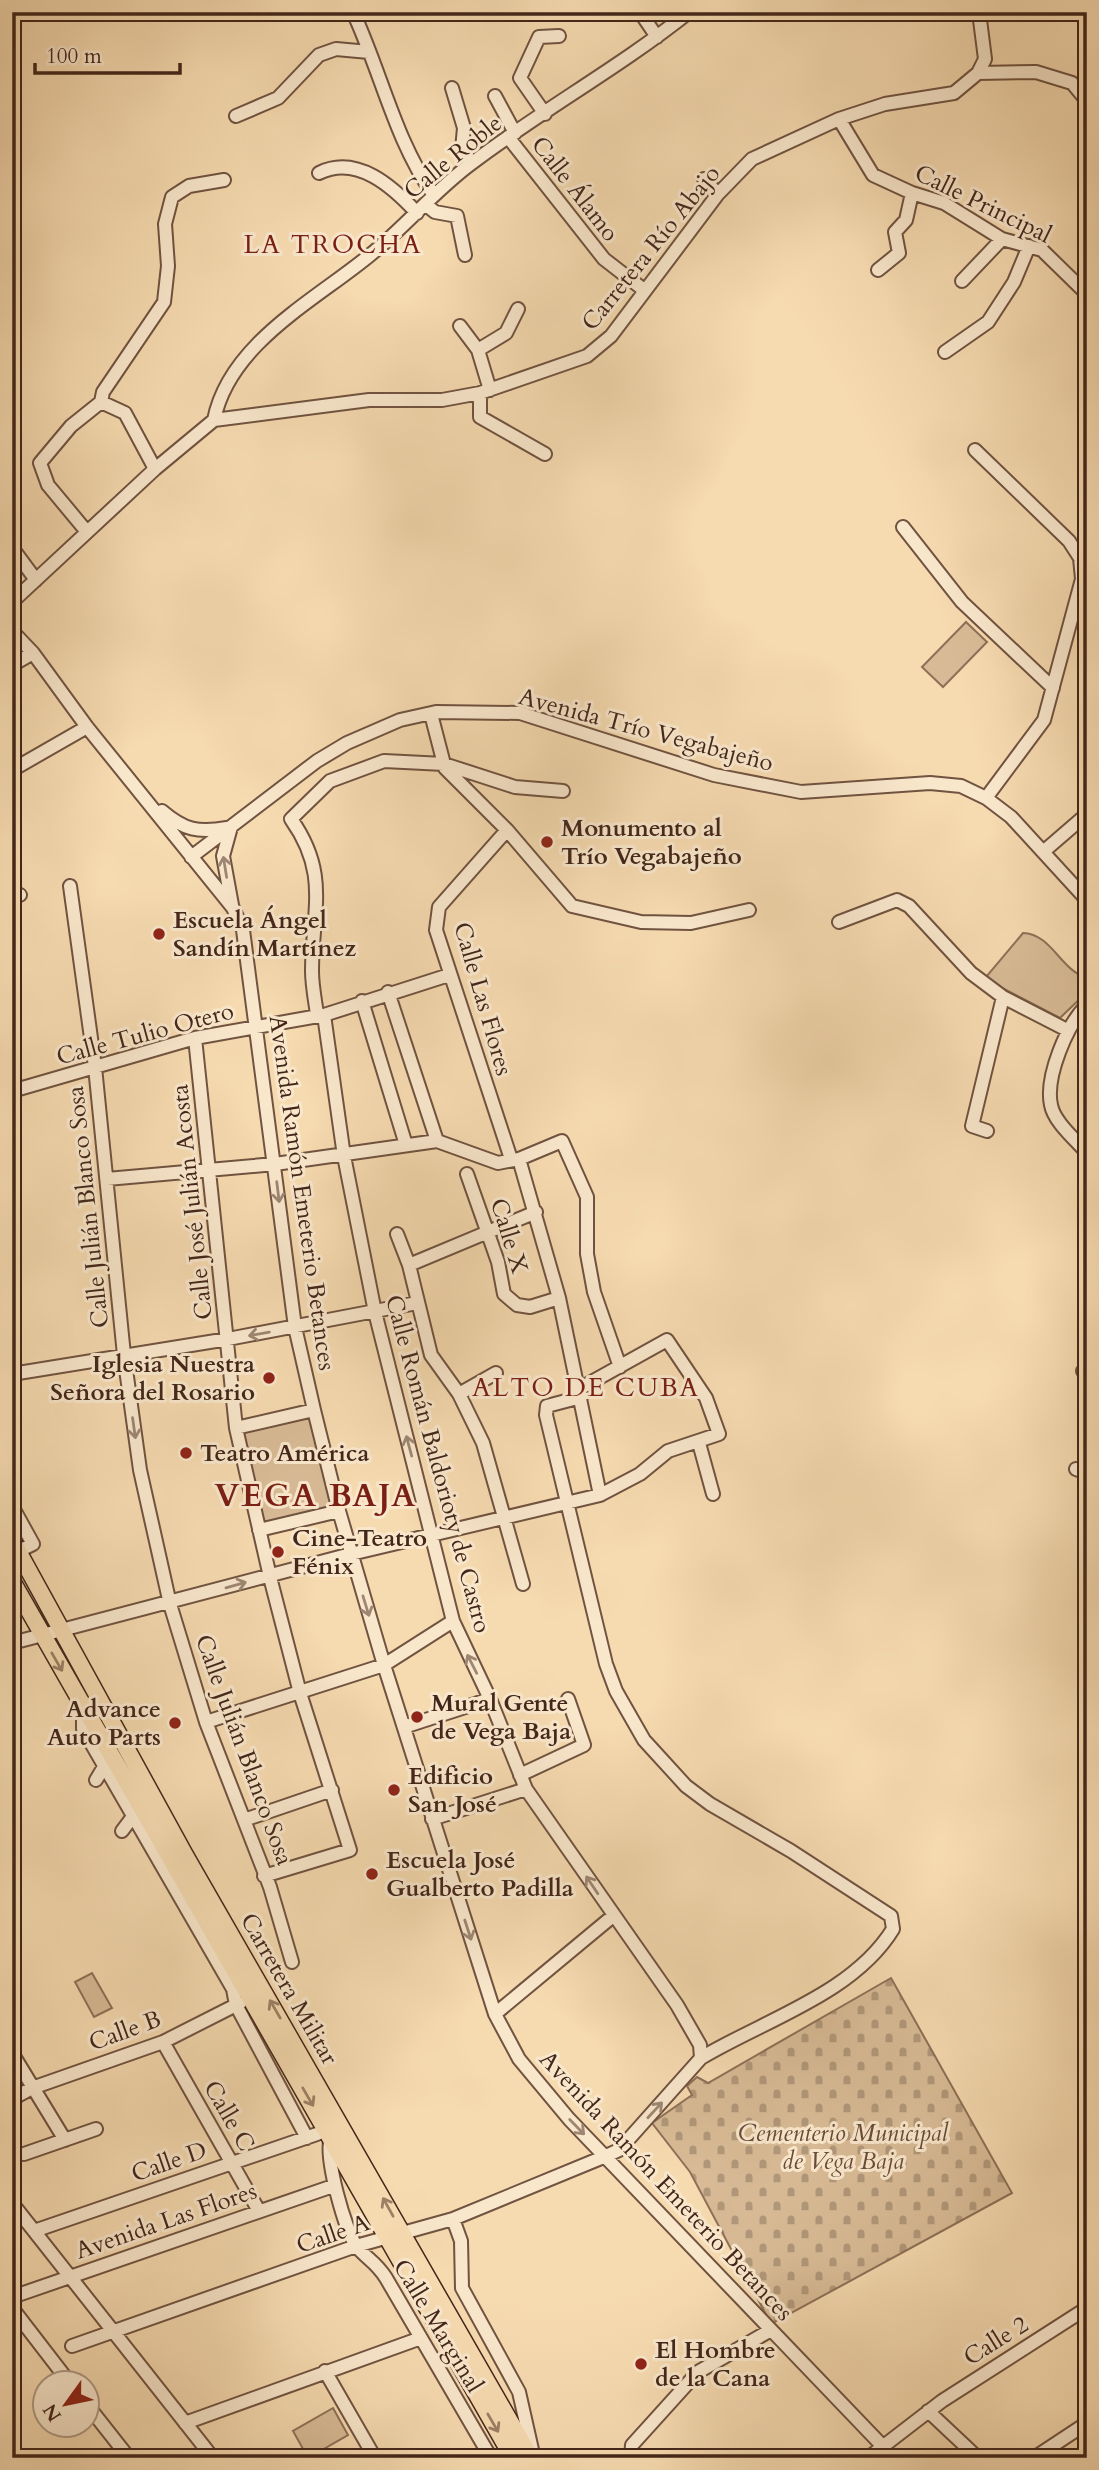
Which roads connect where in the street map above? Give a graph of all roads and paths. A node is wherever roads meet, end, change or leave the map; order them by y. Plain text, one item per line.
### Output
1 (353, 12) edge
2 (639, 12) edge
3 (689, 12) edge
4 (979, 12) edge
5 (559, 36) dead end
6 (657, 37) junction
7 (369, 52) junction
8 (978, 73) junction
9 (452, 88) dead end
10 (495, 96) dead end
11 (1087, 101) edge
12 (545, 114) junction
13 (236, 116) dead end
14 (839, 119) junction
15 (512, 135) junction
16 (471, 163) junction
17 (319, 173) dead end
18 (704, 179) dead end
19 (224, 180) dead end
20 (912, 193) junction
21 (718, 194) junction
22 (425, 204) junction
23 (1002, 239) junction
24 (1029, 246) junction
25 (465, 255) dead end
26 (878, 270) dead end
27 (962, 281) dead end
28 (644, 290) junction
29 (1087, 294) edge
30 (518, 309) dead end
31 (460, 326) dead end
32 (478, 350) junction
33 (945, 352) dead end
34 (485, 392) junction
35 (101, 402) junction
36 (214, 420) junction
37 (975, 450) dead end
38 (545, 454) dead end
39 (155, 469) junction
40 (903, 527) dead end
41 (87, 532) junction
42 (13, 549) edge
43 (36, 580) junction
44 (12, 602) edge
45 (12, 631) edge
46 (33, 653) junction
47 (12, 665) edge
48 (1053, 688) junction
49 (431, 714) junction
50 (87, 727) junction
51 (444, 764) junction
52 (12, 770) edge
53 (135, 788) junction
54 (563, 791) dead end
55 (986, 798) junction
56 (1087, 814) edge
57 (231, 827) junction
58 (507, 830) junction
59 (1043, 852) junction
60 (191, 857) junction
61 (71, 886) dead end
62 (1087, 900) edge
63 (233, 908) junction
64 (749, 910) dead end
65 (839, 922) dead end
66 (449, 975) junction
67 (388, 992) junction
68 (1003, 997) junction
69 (362, 1001) junction
70 (1087, 1005) edge
71 (321, 1015) junction
72 (256, 1028) junction
73 (1067, 1030) junction
74 (195, 1038) junction
75 (95, 1067) junction
76 (12, 1091) edge
77 (987, 1131) dead end
78 (437, 1141) junction
79 (406, 1145) junction
80 (1087, 1153) edge
81 (344, 1156) junction
82 (515, 1159) junction
83 (275, 1164) junction
84 (211, 1170) junction
85 (467, 1174) dead end
86 (107, 1179) junction
87 (536, 1212) junction
88 (486, 1233) junction
89 (397, 1234) dead end
90 (409, 1265) junction
91 (559, 1298) junction
92 (416, 1303) junction
93 (374, 1312) junction
94 (295, 1327) junction
95 (228, 1339) junction
96 (124, 1355) junction
97 (620, 1367) junction
98 (496, 1373) dead end
99 (12, 1374) edge
100 (580, 1393) junction
101 (459, 1394) junction
102 (314, 1410) junction
103 (236, 1428) junction
104 (699, 1443) junction
105 (713, 1494) dead end
106 (600, 1496) junction
107 (565, 1504) junction
108 (12, 1506) edge
109 (339, 1511) junction
110 (505, 1516) junction
111 (259, 1530) junction
112 (431, 1535) junction
113 (15, 1546) edge
114 (351, 1554) junction
115 (270, 1576) junction
116 (12, 1581) edge
117 (523, 1584) dead end
118 (170, 1604) junction
119 (453, 1621) junction
120 (63, 1630) junction
121 (42, 1635) junction
122 (12, 1643) edge
123 (384, 1665) junction
124 (300, 1693) junction
125 (490, 1699) junction
126 (568, 1699) dead end
127 (83, 1707) junction
128 (206, 1722) junction
129 (404, 1727) junction
130 (105, 1765) junction
131 (520, 1774) junction
132 (96, 1780) dead end
133 (526, 1789) junction
134 (332, 1790) junction
135 (134, 1815) junction
136 (432, 1819) junction
137 (244, 1820) junction
138 (122, 1831) dead end
139 (264, 1876) junction
140 (613, 1916) junction
141 (292, 1962) dead end
142 (243, 2001) junction
143 (495, 2014) junction
144 (163, 2042) junction
145 (12, 2053) edge
146 (701, 2058) junction
147 (32, 2088) junction
148 (12, 2099) edge
149 (96, 2129) dead end
150 (318, 2137) junction
151 (65, 2140) junction
152 (24, 2154) dead end
153 (606, 2156) junction
154 (232, 2163) junction
155 (333, 2186) junction
156 (12, 2203) edge
157 (259, 2211) junction
158 (453, 2219) junction
159 (34, 2231) junction
160 (395, 2235) junction
161 (356, 2246) junction
162 (71, 2275) junction
163 (13, 2298) edge
164 (1087, 2308) edge
165 (771, 2330) junction
166 (114, 2332) junction
167 (421, 2338) junction
168 (72, 2346) dead end
169 (60, 2368) edge
170 (325, 2371) junction
171 (928, 2411) junction
172 (186, 2423) junction
173 (1087, 2423) edge
174 (102, 2424) edge
175 (884, 2447) junction
176 (129, 2458) edge
177 (213, 2458) edge
178 (375, 2458) edge
179 (491, 2458) edge
180 (513, 2458) edge
181 (533, 2458) edge
182 (631, 2458) edge
183 (868, 2458) edge
184 (894, 2458) edge
185 (978, 2458) edge
186 (1034, 2458) edge

1 - 7 street
2 - 6 street
3 - 6 street, Calle Roble
4 - 8 street
5 - 12 street
6 - 12 street, Calle Roble
7 - 13 street
7 - 22 street
8 - 11 street
8 - 14 street, Carretera Río Abajo
9 - 16 street
10 - 15 street, Calle Álamo
12 - 15 street, Calle Roble
14 - 20 street, Calle Principal
14 - 21 street, Carretera Río Abajo
15 - 16 street, Calle Roble
15 - 28 street, Calle Álamo
16 - 22 street, Calle Roble
17 - 22 street
18 - 21 street
19 - 35 street
20 - 23 street, Calle Principal
20 - 26 street
21 - 28 street, Carretera Río Abajo
22 - 25 street
22 - 36 street, Calle Roble
23 - 24 street, Calle Principal
23 - 27 street
24 - 29 street, Calle Principal
24 - 33 street
28 - 34 street, Carretera Río Abajo
30 - 32 street
31 - 32 street
32 - 34 street
34 - 36 street, Carretera Río Abajo
34 - 38 street
35 - 39 street
35 - 41 street
36 - 39 street
37 - 48 street
39 - 41 street
40 - 48 street
41 - 43 street
42 - 43 street
43 - 44 street
45 - 46 street, Avenida Ramón Emeterio Betances
46 - 47 street
46 - 50 street, Avenida Ramón Emeterio Betances
48 - 55 street
49 - 51 street
49 - 55 street, Avenida Trío Vegabajeño
49 - 57 street, Avenida Trío Vegabajeño
50 - 52 street
50 - 53 street, Avenida Ramón Emeterio Betances
51 - 54 street
51 - 58 street
51 - 71 street, Calle Román Baldorioty de Castro
53 - 57 street
53 - 60 street, Avenida Ramón Emeterio Betances
55 - 59 street, Avenida Trío Vegabajeño
56 - 59 street
57 - 60 street, Avenida Trío Vegabajeño
63 -> 57 street
58 - 64 street
58 - 66 street, Calle Las Flores
59 - 62 street, Avenida Trío Vegabajeño
60 - 63 street, Avenida Ramón Emeterio Betances
61 - 75 street, Calle Julián Blanco Sosa
63 - 72 street, Avenida Ramón Emeterio Betances
65 - 68 street
66 - 67 street, Calle Tulio Otero
66 - 82 street, Calle Las Flores
67 - 69 street, Calle Tulio Otero
67 - 78 street
68 - 73 street
68 - 77 street
69 - 71 street, Calle Tulio Otero
69 - 79 street
70 - 73 street
71 - 72 street, Calle Tulio Otero
71 - 81 street, Calle Román Baldorioty de Castro
72 - 74 street, Calle Tulio Otero
72 - 83 street, Avenida Ramón Emeterio Betances
73 - 80 street
74 - 75 street, Calle Tulio Otero
74 - 84 street, Calle José Julián Acosta
75 - 76 street, Calle Tulio Otero
75 - 86 street, Calle Julián Blanco Sosa
78 - 79 street
78 - 82 street
79 - 81 street
81 - 83 street
81 - 93 street, Calle Román Baldorioty de Castro
82 - 87 street, Calle Las Flores
82 - 97 street
83 - 84 street
83 -> 94 street, Avenida Ramón Emeterio Betances
84 - 86 street
84 - 95 street, Calle José Julián Acosta
85 - 88 street, Calle X
86 - 96 street, Calle Julián Blanco Sosa
87 - 88 street
87 - 91 street, Calle Las Flores
88 - 90 street
88 - 91 street, Calle X
89 - 90 street
90 - 92 street
91 - 100 street, Calle Las Flores
92 - 93 street
92 - 101 street
93 - 94 street
112 -> 93 street, Calle Román Baldorioty de Castro
94 -> 95 street
94 - 102 street, Avenida Ramón Emeterio Betances
95 - 96 street
95 - 103 street, Calle José Julián Acosta
96 - 99 street
96 -> 118 street, Calle Julián Blanco Sosa
97 - 100 street
97 - 104 street
98 - 101 street
100 - 106 street, Calle Las Flores
100 - 107 street
101 - 110 street
102 - 103 street
102 - 109 street, Avenida Ramón Emeterio Betances
103 - 111 street, Calle José Julián Acosta
104 - 105 street
104 - 106 street
106 - 107 street
107 - 110 street
107 - 146 street
108 - 113 street
109 - 111 street
109 - 114 street, Avenida Ramón Emeterio Betances
110 - 112 street
110 - 117 street
111 - 115 street, Calle José Julián Acosta
112 - 114 street
112 - 119 street, Calle Román Baldorioty de Castro
113 - 120 main road, Carretera Militar
114 - 115 street
114 -> 123 street, Avenida Ramón Emeterio Betances
118 -> 115 street
115 - 124 street, Calle José Julián Acosta
116 - 121 main road, Carretera Militar
118 - 120 street
118 - 128 street, Calle Julián Blanco Sosa
119 - 123 street
125 -> 119 street, Calle Román Baldorioty de Castro
120 - 121 street
160 -> 120 main road, Carretera Militar
121 - 122 street
121 -> 127 main road, Carretera Militar
123 - 124 street
123 - 129 street, Avenida Ramón Emeterio Betances
124 - 128 street
124 - 134 street, Calle José Julián Acosta
125 - 129 street
125 - 131 street, Calle Román Baldorioty de Castro
126 - 131 street
127 - 130 street
127 - 142 main road, Carretera Militar
128 - 137 street, Calle Julián Blanco Sosa
129 - 136 street, Avenida Ramón Emeterio Betances
130 - 132 street
130 - 135 street
131 - 133 street, Calle Román Baldorioty de Castro
133 - 136 street
140 -> 133 street, Calle Román Baldorioty de Castro
134 - 137 street
134 - 139 street, Calle José Julián Acosta
135 - 138 street
135 - 142 street
136 -> 143 street, Avenida Ramón Emeterio Betances
137 - 139 street, Calle Julián Blanco Sosa
139 - 141 street, Calle Julián Blanco Sosa
140 - 143 street
140 - 146 street, Calle Román Baldorioty de Castro
142 - 144 street, Calle B
142 -> 150 main road, Carretera Militar
142 - 150 street
143 -> 153 street, Avenida Ramón Emeterio Betances
144 - 147 street, Calle B
144 - 154 street, Calle C
145 - 147 street
153 -> 146 street
147 - 148 street, Calle B
147 - 151 street
149 - 151 street
150 - 154 street, Calle D
150 - 155 street, Calle Marginal
150 - 160 main road, Carretera Militar
151 - 152 street
153 - 158 street, Calle A
153 - 165 street, Avenida Ramón Emeterio Betances
154 - 157 street, Calle C
154 - 159 street, Calle D
155 - 157 street, Avenida Las Flores
155 - 161 street, Calle Marginal
156 - 159 street
157 - 162 street, Avenida Las Flores
158 - 160 street, Calle A
158 - 181 street
159 - 162 street
160 - 161 street, Calle A
160 -> 180 main road, Carretera Militar
160 - 181 main road, Carretera Militar
161 - 166 street, Calle A
161 - 167 street, Calle Marginal
162 - 163 street, Avenida Las Flores
162 - 166 street
163 - 169 street
164 - 171 street, Calle 2
165 - 175 street, Avenida Ramón Emeterio Betances
165 - 182 street
166 - 168 street, Calle A
166 - 172 street
167 - 170 street
167 - 179 street, Calle Marginal
170 - 172 street
170 - 178 street
171 - 175 street, Calle 2
171 - 185 street
172 - 177 street
173 - 186 street
174 - 176 street
175 - 183 street, Calle 2
175 - 184 street, Avenida Ramón Emeterio Betances

